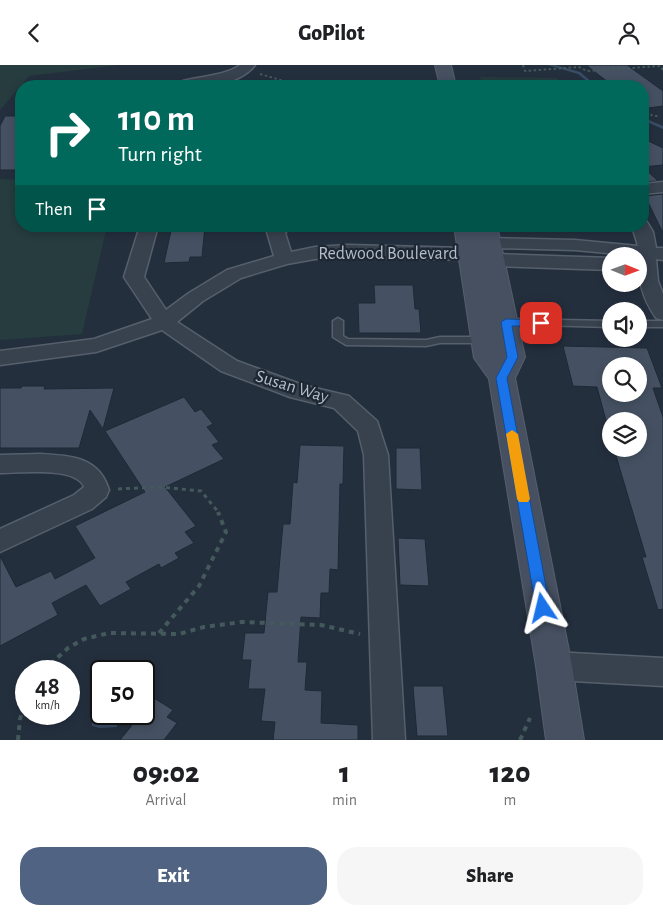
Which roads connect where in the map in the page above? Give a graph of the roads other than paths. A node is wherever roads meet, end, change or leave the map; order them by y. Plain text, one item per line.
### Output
1 (443, 65) edge
2 (246, 67) edge
3 (209, 80) edge
4 (447, 80) edge
5 (663, 187) edge
6 (649, 188) edge
7 (147, 232) edge
8 (276, 232) edge
9 (471, 232) edge
10 (645, 232) edge
11 (485, 246) edge
12 (284, 259) junction
13 (651, 262) edge
14 (602, 263) edge
15 (663, 314) edge
16 (338, 321) dead end
17 (164, 322) junction
18 (506, 322) junction
19 (602, 324) edge
20 (647, 324) edge
21 (663, 325) edge
22 (484, 340) junction
23 (0, 358) edge
24 (502, 378) junction
25 (0, 464) edge
26 (0, 541) edge
27 (554, 667) junction
28 (663, 672) edge
29 (389, 740) edge
30 (566, 740) edge

1 - 4 main road
2 - 3 street
5 - 6 street
7 - 17 street, Susan Way
8 - 12 street
9 - 11 main road
10 - 13 street
11 - 12 street, Redwood Boulevard
11 - 13 street, Redwood Boulevard
11 - 14 street, Redwood Boulevard
11 - 18 main road
11 - 22 main road
12 - 17 street, Redwood Boulevard
13 - 15 street
16 - 22 lane
17 - 23 street, Redwood Boulevard
17 - 29 street, Susan Way
18 - 19 lane
18 - 24 main road
20 - 21 lane
22 - 24 main road
24 - 27 main road
25 - 26 street
27 - 28 street
27 - 30 main road

